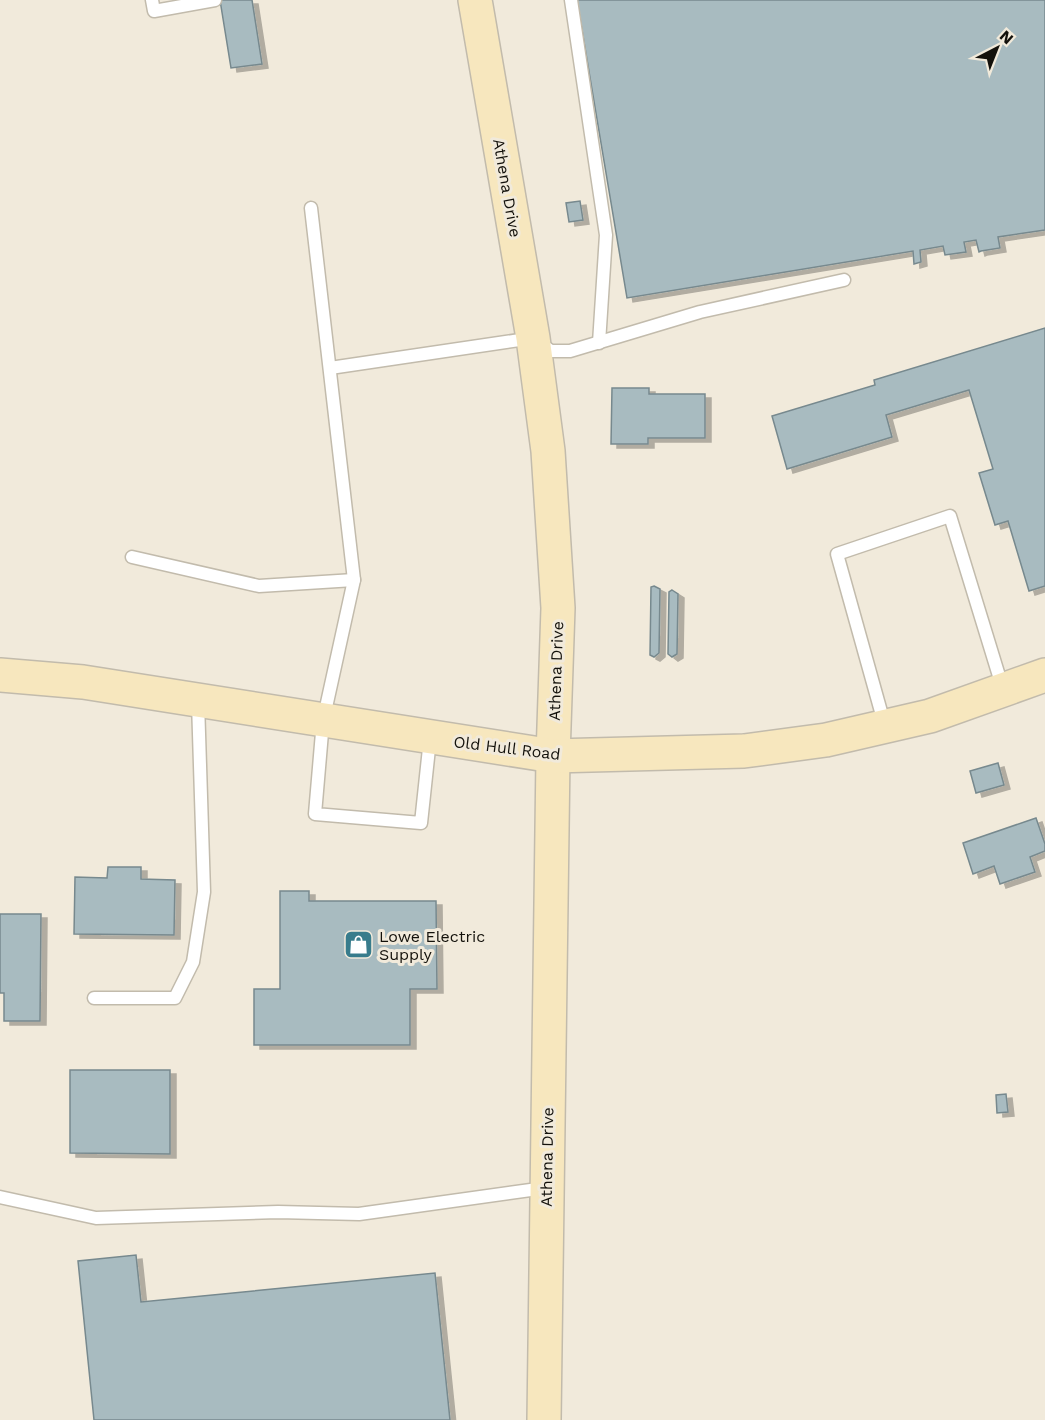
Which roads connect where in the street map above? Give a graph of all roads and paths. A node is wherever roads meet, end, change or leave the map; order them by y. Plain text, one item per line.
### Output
1 (152, 0) edge
2 (215, 0) edge
3 (475, 0) edge
4 (571, 0) edge
5 (311, 208) dead end
6 (844, 280) dead end
7 (533, 338) junction
8 (599, 343) junction
9 (330, 368) junction
10 (132, 557) dead end
11 (354, 580) junction
12 (0, 675) edge
13 (1045, 675) edge
14 (1003, 690) junction
15 (198, 700) junction
16 (323, 721) junction
17 (886, 726) junction
18 (430, 738) junction
19 (553, 756) junction
20 (94, 998) dead end
21 (546, 1188) junction
22 (0, 1197) edge
23 (544, 1420) edge

1 - 2 lane
3 - 7 main road, Athena Drive
4 - 8 lane
5 - 9 lane
6 - 8 lane
7 - 8 lane
7 - 9 lane
7 - 19 main road, Athena Drive
9 - 11 lane
10 - 11 lane
11 - 16 lane
12 - 15 main road, Old Hull Road
13 - 14 main road, Old Hull Road
14 - 17 main road, Old Hull Road
14 - 17 lane
15 - 16 main road, Old Hull Road
15 - 20 lane
16 - 18 main road, Old Hull Road
16 - 18 lane
17 - 19 main road, Old Hull Road
18 - 19 main road, Old Hull Road
19 - 21 main road, Athena Drive
21 - 22 lane
21 - 23 main road, Athena Drive

